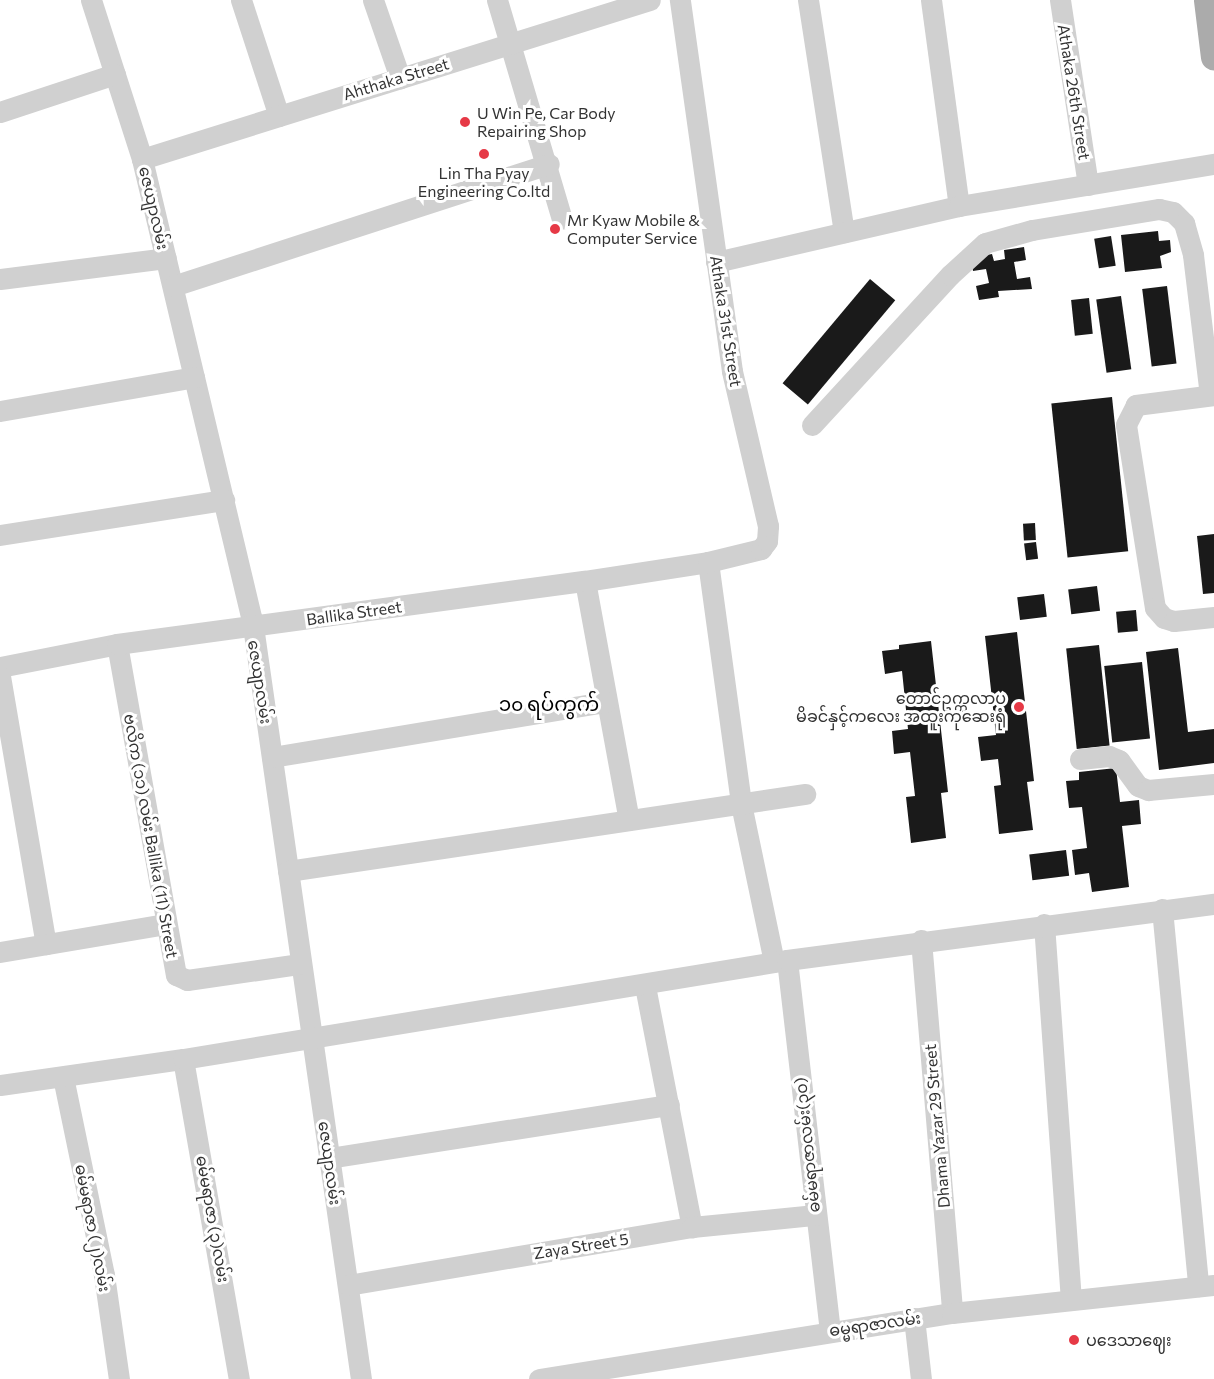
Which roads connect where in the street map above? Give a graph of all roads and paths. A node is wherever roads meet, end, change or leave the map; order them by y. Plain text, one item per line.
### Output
1 (91, 0) edge
2 (241, 0) edge
3 (373, 0) edge
4 (497, 0) edge
5 (650, 0) edge
6 (680, 0) edge
7 (808, 0) edge
8 (931, 0) edge
9 (1060, 0) edge
10 (1207, 0) edge
11 (512, 43) junction
12 (1214, 57) edge
13 (115, 74) junction
14 (400, 78) junction
15 (0, 112) edge
16 (279, 116) junction
17 (142, 159) junction
18 (1214, 164) edge
19 (549, 165) junction
20 (1088, 185) junction
21 (959, 206) junction
22 (562, 219) dead end
23 (844, 232) junction
24 (166, 258) junction
25 (716, 262) junction
26 (0, 279) edge
27 (172, 286) junction
28 (194, 377) junction
29 (1212, 395) edge
30 (0, 411) edge
31 (812, 425) dead end
32 (224, 500) junction
33 (0, 535) edge
34 (708, 562) junction
35 (585, 581) junction
36 (1214, 617) edge
37 (252, 627) junction
38 (117, 644) junction
39 (0, 667) edge
40 (0, 676) edge
41 (606, 702) junction
42 (272, 757) junction
43 (1080, 759) dead end
44 (1214, 784) edge
45 (805, 794) dead end
46 (741, 804) junction
47 (629, 820) junction
48 (288, 871) junction
49 (1214, 904) edge
50 (1162, 909) junction
51 (165, 924) junction
52 (1044, 924) junction
53 (921, 940) junction
54 (46, 944) junction
55 (0, 952) edge
56 (780, 961) junction
57 (300, 964) junction
58 (645, 986) junction
59 (312, 1038) junction
60 (183, 1059) junction
61 (63, 1077) junction
62 (0, 1085) edge
63 (669, 1105) junction
64 (329, 1158) junction
65 (815, 1215) junction
66 (692, 1227) junction
67 (348, 1285) junction
68 (1206, 1286) edge
69 (1071, 1300) junction
70 (952, 1313) junction
71 (915, 1318) junction
72 (830, 1330) junction
73 (119, 1379) edge
74 (239, 1379) edge
75 (361, 1379) edge
76 (539, 1379) edge
77 (921, 1379) edge

1 - 13 street, ဇေယျာလမ်း
2 - 16 street
3 - 14 street
4 - 11 street
5 - 11 street, Ahthaka Street
6 - 25 street, Athaka 31st Street
7 - 23 street
8 - 21 street
9 - 20 street, Athaka 26th Street
10 - 12 main road
11 - 14 street, Ahthaka Street
11 - 19 street
13 - 15 street
13 - 17 street, ဇေယျာလမ်း
14 - 16 street, Ahthaka Street
16 - 17 street, Ahthaka Street
17 - 24 street, ဇေယျာလမ်း
18 - 20 street
19 - 22 street
19 - 27 street
20 - 21 street
21 - 23 street
23 - 25 street
24 - 26 street
24 - 27 street, ဇေယျာလမ်း
25 - 34 street, Athaka 31st Street
27 - 28 street, ဇေယျာလမ်း
28 - 30 street
28 - 32 street, ဇေယျာလမ်း
29 - 31 street
29 - 36 street
32 - 33 street
32 - 37 street, ဇေယျာလမ်း
34 - 35 street, Ballika Street
34 - 46 street, ဓမ်မရာဇာလမ်း(၃၀)
35 - 37 street, Ballika Street
35 - 41 street
37 - 38 street, Ballika Street
37 - 42 street, ဇေယျာလမ်း
38 - 39 street, Ballika Street
38 - 51 street, ဗလိက (၁၁) လမ်း Ballika (11) Street
40 - 54 street
41 - 42 street
41 - 47 street
42 - 48 street, ဇေယျာလမ်း
43 - 44 street
45 - 46 street
46 - 47 street
46 - 56 street, ဓမ်မရာဇာလမ်း(၃၀)
47 - 48 street
48 - 57 street, ဇေယျာလမ်း
49 - 50 street
50 - 52 street
50 - 68 street
51 - 54 street
51 - 57 street, ဗလိက (၁၁) လမ်း Ballika (11) Street
52 - 53 street
52 - 69 street
53 - 56 street
53 - 70 street, Dhama Yazar 29 Street
54 - 55 street
56 - 58 street
56 - 65 street, ဓမ်မရာဇာလမ်း(၃၀)
57 - 59 street, ဇေယျာလမ်း
58 - 59 street
58 - 63 street
59 - 60 street
59 - 64 street, ဇေယျာလမ်း
60 - 61 street
60 - 74 street, ဓမ်မရာဇာ (၃)လမ်း
61 - 62 street
61 - 73 street, ဓမ်မရာဇာ (၂)လမ်း
63 - 64 street
63 - 66 street
64 - 67 street, ဇေယျာလမ်း
65 - 66 street, Zaya Street 5
65 - 72 street, ဓမ်မရာဇာလမ်း(၃၀)
66 - 67 street, Zaya Street 5
67 - 75 street, ဇေယျာလမ်း
68 - 69 street, ဓမ္မရာဇာလမ်း
69 - 70 street, ဓမ္မရာဇာလမ်း
70 - 71 street, ဓမ္မရာဇာလမ်း
71 - 72 street, ဓမ္မရာဇာလမ်း
71 - 77 street
72 - 76 street, ဓမ္မရာဇာလမ်း

